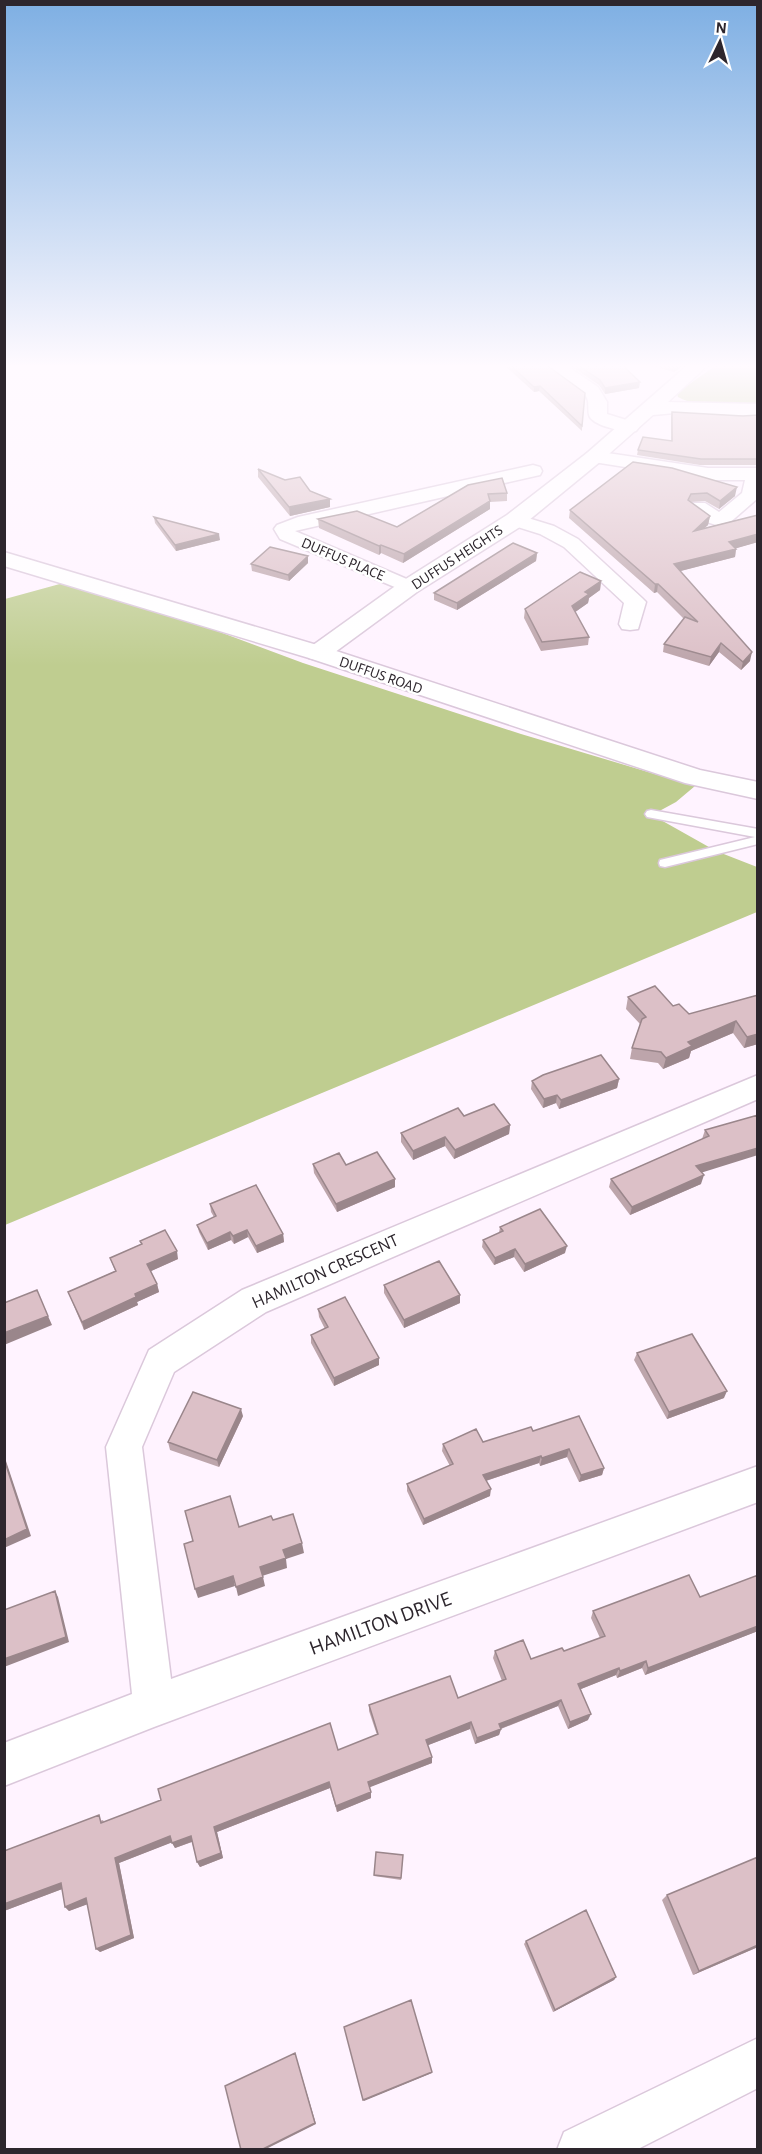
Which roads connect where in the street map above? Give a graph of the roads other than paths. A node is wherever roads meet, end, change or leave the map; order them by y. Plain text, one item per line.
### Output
1 (585, 465) edge
2 (644, 465) edge
3 (533, 471) dead end
4 (756, 474) edge
5 (755, 496) edge
6 (698, 507) edge
7 (515, 520) junction
8 (720, 521) junction
9 (737, 532) edge
10 (4, 559) edge
11 (409, 588) junction
12 (630, 624) dead end
13 (318, 653) junction
14 (758, 791) edge
15 (651, 814) dead end
16 (758, 833) edge
17 (758, 840) edge
18 (665, 863) dead end
19 (758, 1086) edge
20 (758, 1484) edge
21 (154, 1706) junction
22 (4, 1765) edge
23 (758, 2062) edge
24 (582, 2150) edge

1 - 7 street, DUFFUS HEIGHTS
2 - 4 street
3 - 11 street, DUFFUS PLACE
4 - 5 street
5 - 8 street
6 - 8 street
7 - 11 street, DUFFUS HEIGHTS
7 - 12 street
8 - 9 street
10 - 13 street, DUFFUS ROAD
11 - 13 street, DUFFUS HEIGHTS
13 - 14 street, DUFFUS ROAD
15 - 16 lane
17 - 18 lane
19 - 21 street, HAMILTON CRESCENT
20 - 21 street, HAMILTON DRIVE
21 - 22 street, HAMILTON DRIVE
23 - 24 street

